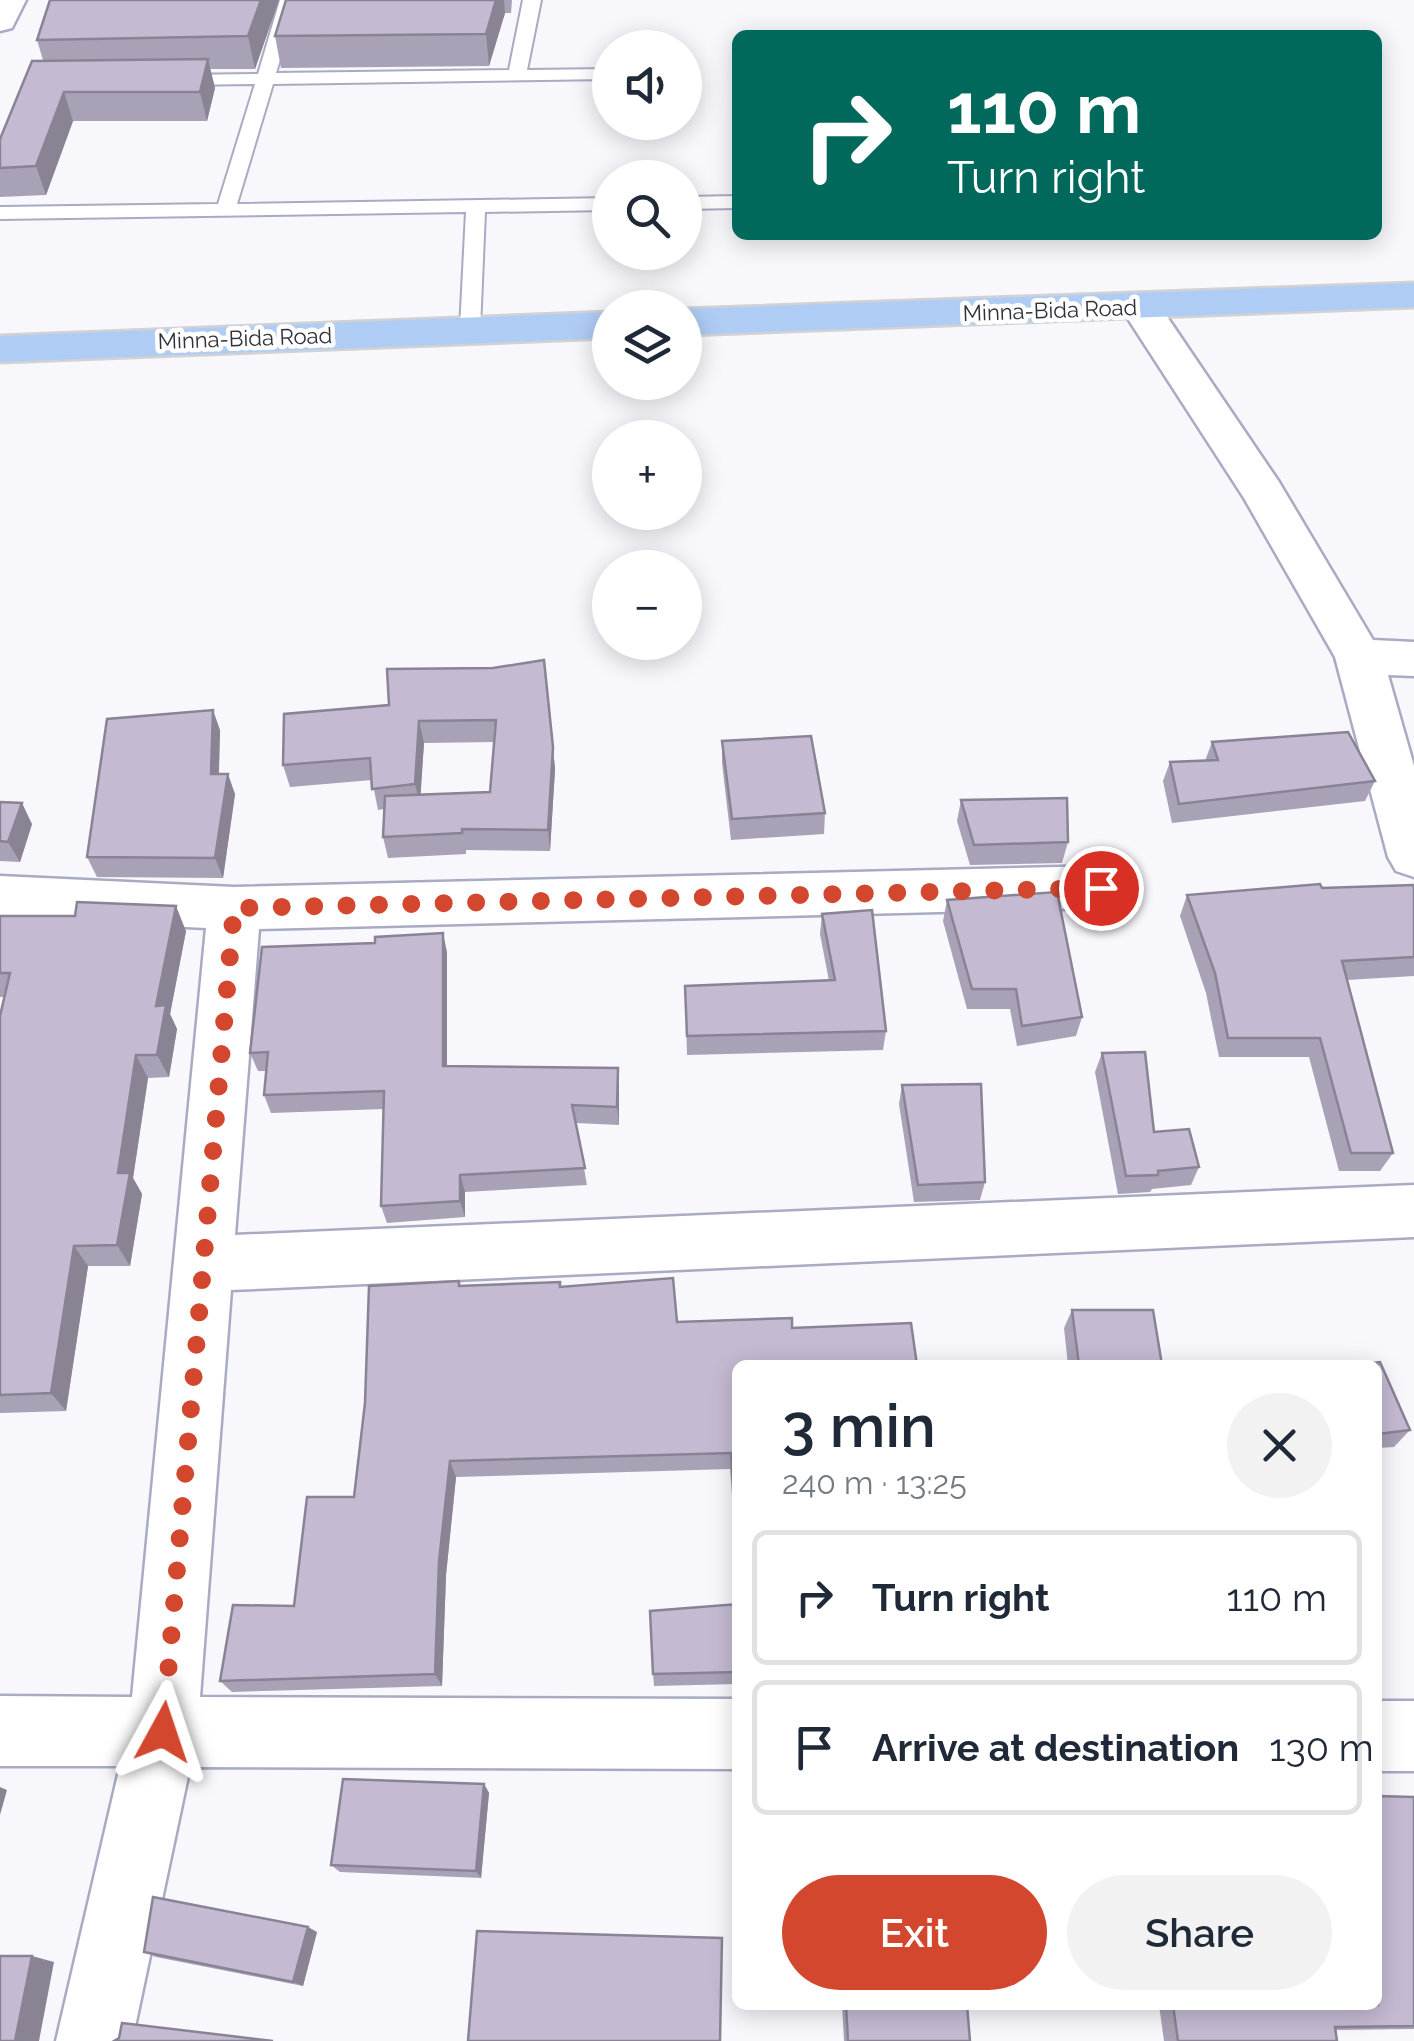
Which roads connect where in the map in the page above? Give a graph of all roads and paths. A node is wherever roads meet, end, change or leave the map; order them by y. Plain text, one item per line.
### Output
1 (9, 0) edge
2 (289, 0) edge
3 (532, 0) edge
4 (0, 21) edge
5 (592, 74) edge
6 (517, 76) junction
7 (264, 78) junction
8 (151, 80) edge
9 (732, 202) edge
10 (702, 203) edge
11 (592, 204) edge
12 (476, 206) junction
13 (226, 210) junction
14 (0, 213) edge
15 (1414, 294) edge
16 (1140, 308) junction
17 (702, 321) edge
18 (592, 325) edge
19 (470, 328) junction
20 (0, 348) edge
21 (1360, 658) junction
22 (1414, 659) edge
23 (1414, 857) edge
24 (1101, 888) dead end
25 (0, 898) edge
26 (234, 908) junction
27 (1414, 1211) edge
28 (202, 1264) junction
29 (0, 1731) edge
30 (163, 1732) junction
31 (732, 1734) edge
32 (1382, 1736) edge
33 (1414, 1736) edge
34 (94, 2041) edge

1 - 4 street
2 - 7 lane
3 - 6 lane
5 - 6 lane
6 - 7 lane
7 - 8 lane
7 - 13 lane
9 - 10 lane
11 - 12 lane
12 - 13 lane
12 - 19 lane
13 - 14 lane
15 - 16 main road, Minna-Bida Road
16 - 17 main road, Minna-Bida Road
16 - 21 street
18 - 19 main road, Minna-Bida Road
19 - 20 main road, Minna-Bida Road
21 - 22 street
21 - 23 street
24 - 26 street
25 - 26 street
26 - 28 street
27 - 28 street
28 - 30 street
29 - 30 street
30 - 31 street
30 - 34 street
32 - 33 street

